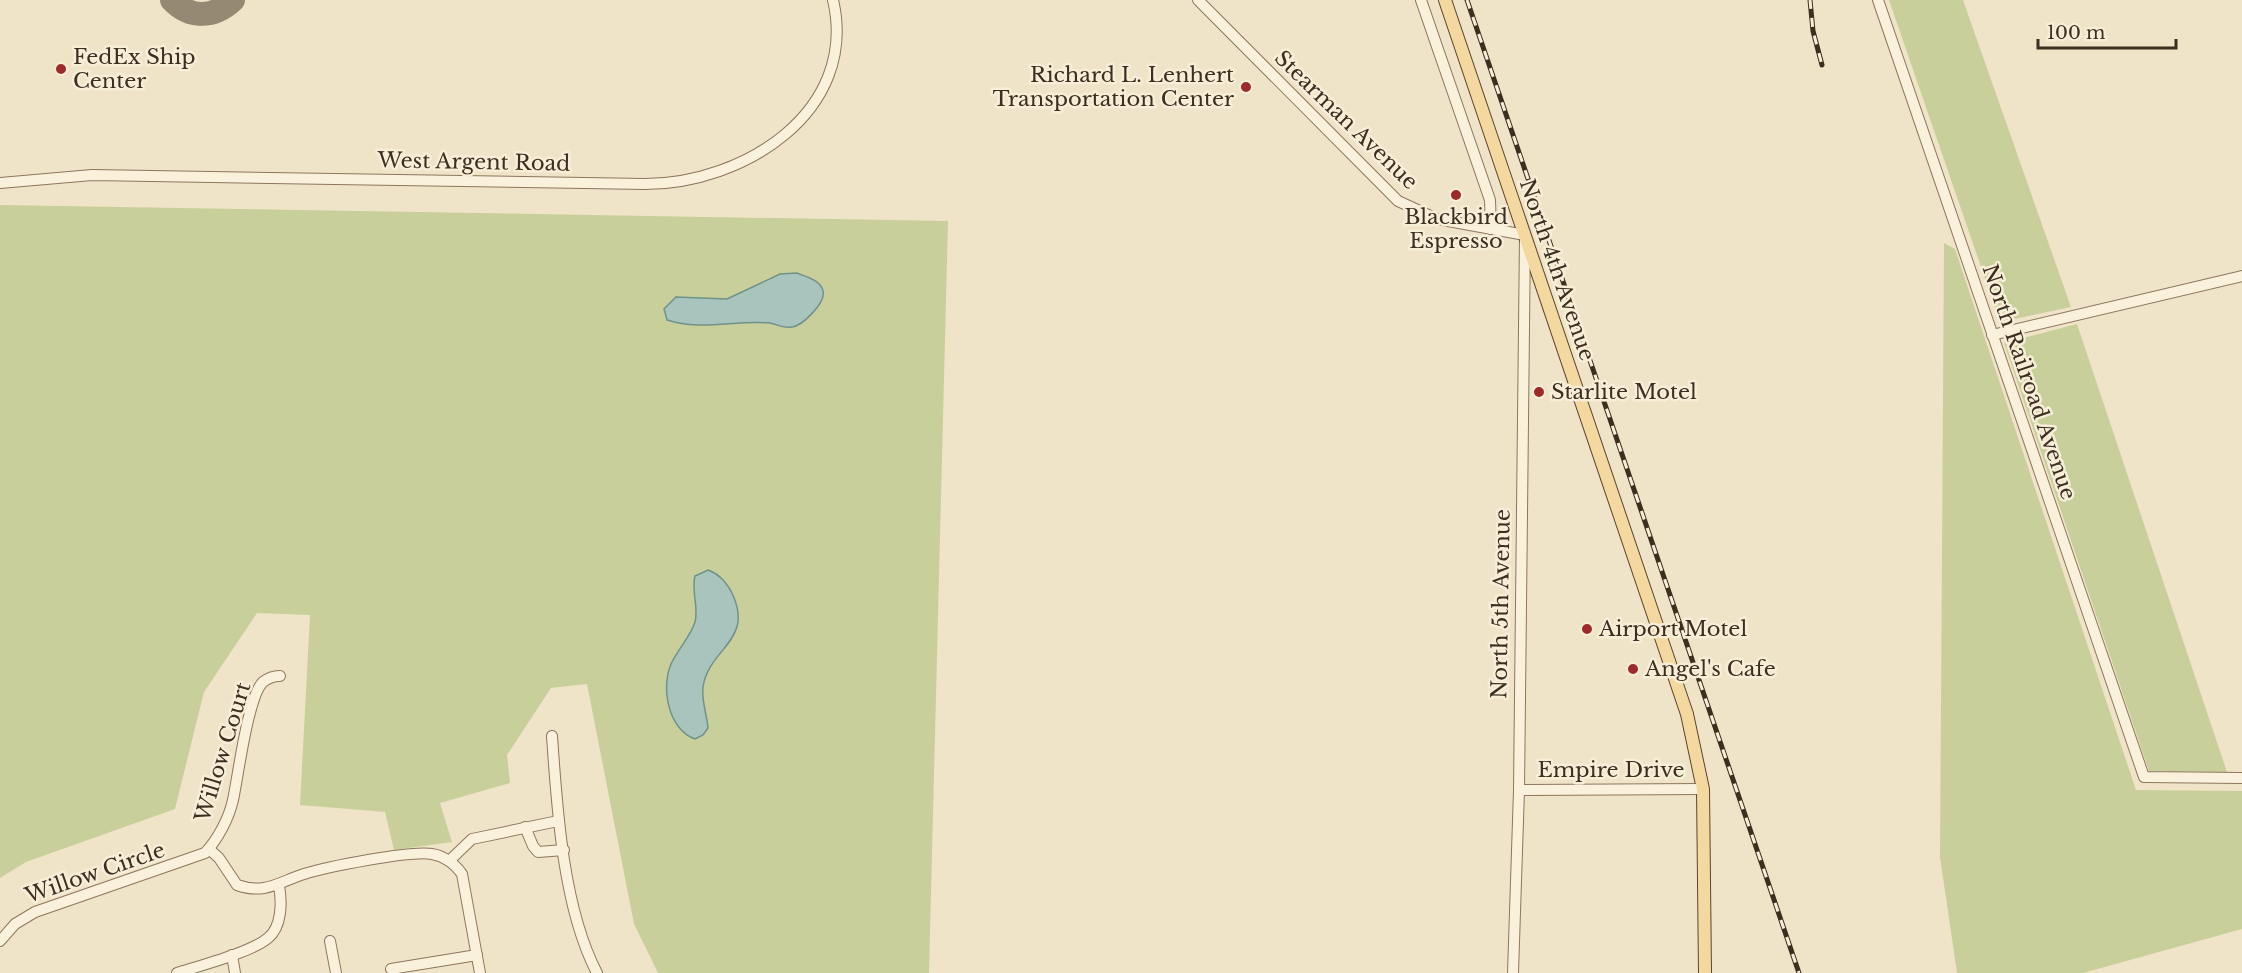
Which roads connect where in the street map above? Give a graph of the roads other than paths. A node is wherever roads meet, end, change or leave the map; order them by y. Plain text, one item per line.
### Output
1 (833, 0) edge
2 (1198, 0) edge
3 (1421, 0) edge
4 (1444, 0) edge
5 (1878, 0) edge
6 (0, 183) edge
7 (1491, 229) junction
8 (1525, 236) junction
9 (2242, 276) edge
10 (1992, 335) junction
11 (280, 676) dead end
12 (552, 736) dead end
13 (2242, 778) edge
14 (1703, 789) junction
15 (1519, 790) junction
16 (558, 821) junction
17 (525, 827) junction
18 (209, 849) junction
19 (564, 850) junction
20 (449, 861) junction
21 (279, 886) junction
22 (0, 941) edge
23 (330, 941) dead end
24 (232, 955) junction
25 (477, 955) junction
26 (391, 969) dead end
27 (177, 973) edge
28 (235, 973) edge
29 (336, 973) edge
30 (480, 973) edge
31 (597, 973) edge
32 (1513, 973) edge
33 (1705, 973) edge

1 - 6 street, West Argent Road
2 - 7 street, Stearman Avenue
3 - 7 street
4 - 8 main road, North 4th Avenue
5 - 10 street, North Railroad Avenue
7 - 8 street, Stearman Avenue
8 - 14 main road, North 4th Avenue
8 - 15 street, North 5th Avenue
9 - 10 street
10 - 13 street, North Railroad Avenue
11 - 18 street, Willow Court
12 - 16 street
14 - 15 street, Empire Drive
14 - 33 main road, North 4th Avenue
15 - 32 street, North 5th Avenue
16 - 17 street
16 - 19 street
17 - 19 street
17 - 20 street
18 - 21 street
18 - 22 street, Willow Circle
19 - 31 street
20 - 21 street
20 - 25 street
21 - 24 street
23 - 29 street
24 - 27 street
24 - 28 street
25 - 26 street
25 - 30 street

